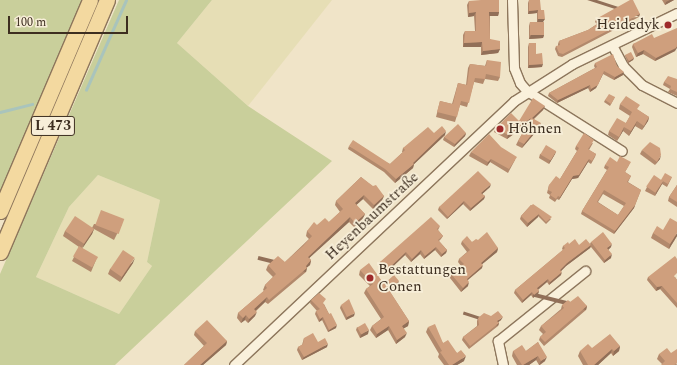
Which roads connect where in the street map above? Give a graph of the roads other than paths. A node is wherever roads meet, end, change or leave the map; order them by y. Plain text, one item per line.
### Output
1 (90, 0) edge
2 (107, 0) edge
3 (512, 0) edge
4 (677, 13) edge
5 (612, 45) junction
6 (527, 91) junction
7 (677, 103) edge
8 (622, 150) dead end
9 (0, 211) edge
10 (0, 252) edge
11 (585, 271) dead end
12 (237, 364) edge
13 (503, 365) edge

1 - 9 main road, L 473
2 - 10 main road, L 473
3 - 6 street
4 - 5 street, Heyenbaumstraße
5 - 6 street, Heyenbaumstraße
5 - 7 street
6 - 8 street
6 - 12 street, Heyenbaumstraße
11 - 13 street

